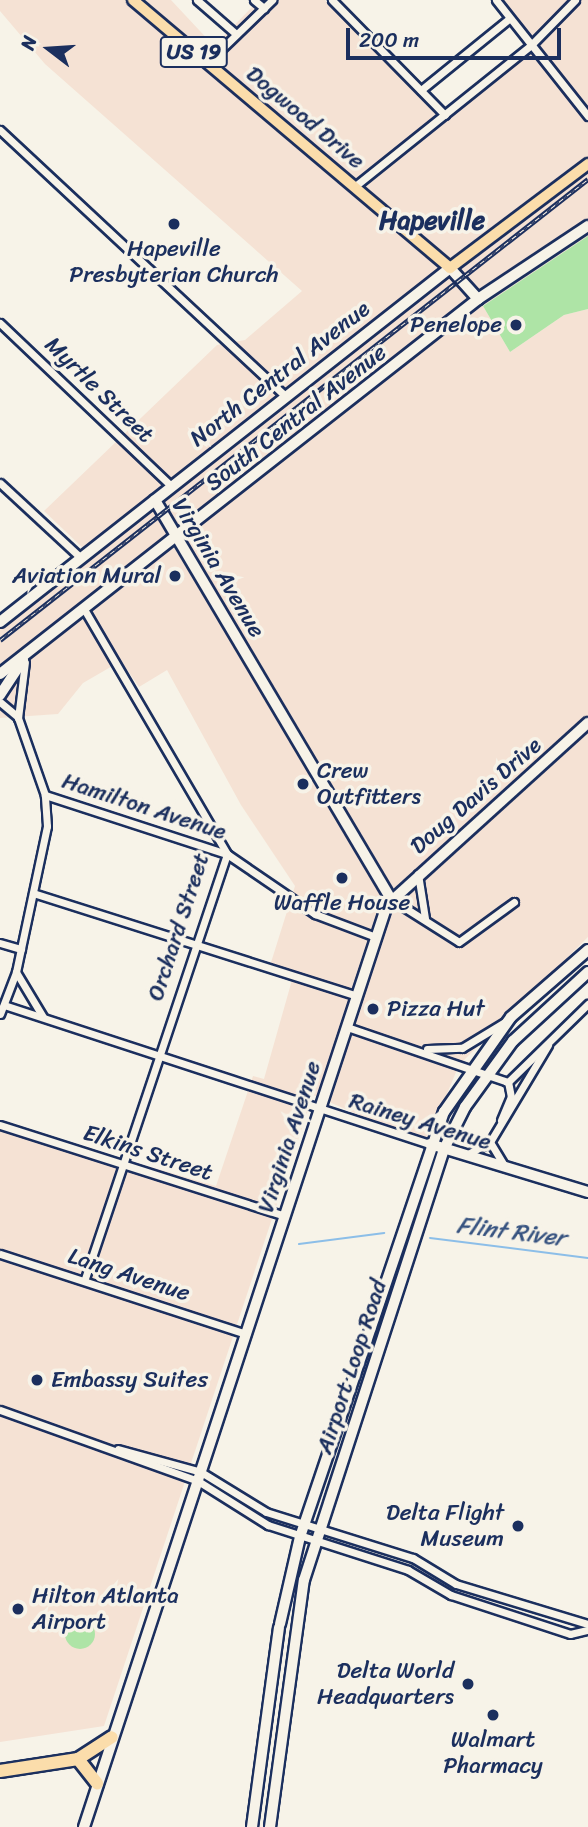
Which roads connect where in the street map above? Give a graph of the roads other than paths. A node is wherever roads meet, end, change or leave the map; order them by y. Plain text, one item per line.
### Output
1 (133, 0) edge
2 (197, 0) edge
3 (254, 0) edge
4 (272, 0) edge
5 (332, 0) edge
6 (496, 0) edge
7 (575, 0) edge
8 (264, 8) junction
9 (510, 18) junction
10 (236, 34) junction
11 (531, 45) junction
12 (207, 63) junction
13 (421, 90) junction
14 (446, 115) junction
15 (588, 116) edge
16 (0, 130) edge
17 (588, 164) edge
18 (354, 187) junction
19 (588, 226) edge
20 (450, 268) junction
21 (478, 299) junction
22 (0, 323) edge
23 (286, 397) junction
24 (0, 483) edge
25 (171, 486) junction
26 (155, 500) junction
27 (177, 536) junction
28 (81, 558) junction
29 (84, 609) junction
30 (0, 622) edge
31 (29, 651) junction
32 (0, 674) edge
33 (0, 695) edge
34 (0, 702) edge
35 (18, 718) junction
36 (588, 723) edge
37 (44, 795) junction
38 (227, 854) junction
39 (418, 872) junction
40 (33, 893) junction
41 (390, 898) junction
42 (514, 902) dead end
43 (425, 918) junction
44 (376, 937) junction
45 (0, 943) edge
46 (194, 945) junction
47 (22, 949) junction
48 (588, 950) edge
49 (16, 972) junction
50 (588, 972) edge
51 (357, 996) junction
52 (588, 1004) edge
53 (4, 1005) junction
54 (0, 1014) edge
55 (511, 1017) junction
56 (43, 1018) junction
57 (347, 1027) junction
58 (548, 1045) junction
59 (409, 1047) junction
60 (158, 1055) junction
61 (470, 1067) junction
62 (489, 1072) junction
63 (508, 1082) junction
64 (319, 1110) junction
65 (0, 1125) edge
66 (490, 1142) junction
67 (430, 1144) junction
68 (444, 1149) junction
69 (461, 1154) junction
70 (122, 1166) junction
71 (507, 1167) junction
72 (588, 1192) edge
73 (285, 1216) junction
74 (0, 1254) edge
75 (84, 1281) junction
76 (246, 1334) junction
77 (0, 1410) edge
78 (199, 1476) junction
79 (304, 1524) junction
80 (319, 1529) junction
81 (300, 1537) junction
82 (315, 1541) junction
83 (588, 1624) edge
84 (588, 1630) edge
85 (112, 1737) junction
86 (78, 1759) junction
87 (0, 1771) edge
88 (97, 1783) junction
89 (84, 1827) edge
90 (252, 1827) edge
91 (270, 1827) edge

1 - 12 main road, Dogwood Drive / US 19
2 - 10 street
3 - 8 street
4 - 8 street
5 - 13 street
6 - 9 street
7 - 11 street
8 - 10 street
9 - 11 street
9 - 13 street
10 - 12 street
11 - 14 street
11 - 15 street
12 - 18 main road, Dogwood Drive / US 19
13 - 14 street
14 - 18 street
16 - 23 street
17 - 20 main road, North Central Avenue
18 - 20 main road, Dogwood Drive / US 19
19 - 21 main road, South Central Avenue
20 - 21 main road
20 - 23 main road, North Central Avenue
21 - 27 main road, South Central Avenue
22 - 25 street, Myrtle Street
23 - 25 main road, North Central Avenue
24 - 28 street
25 - 26 main road, North Central Avenue
26 - 27 main road, Virginia Avenue
26 - 28 main road, North Central Avenue
27 - 29 main road, South Central Avenue
27 - 41 main road, Virginia Avenue
28 - 30 main road, North Central Avenue
29 - 31 main road, South Central Avenue
29 - 38 street, Orchard Street
31 - 32 main road, South Central Avenue
31 - 33 main road
31 - 35 street
34 - 35 street
35 - 37 street
36 - 39 main road, Doug Davis Drive
37 - 38 street, Hamilton Avenue
37 - 40 street
38 - 44 street, Hamilton Avenue
38 - 46 street, Orchard Street
39 - 41 main road, Doug Davis Drive
39 - 43 street
40 - 46 street
40 - 47 street
41 - 43 street
41 - 44 main road, Virginia Avenue
42 - 43 street
44 - 51 main road, Virginia Avenue
45 - 47 street
46 - 51 street
46 - 60 street, Orchard Street
47 - 49 street
48 - 55 main road, Airport Loop Road
49 - 53 street
49 - 56 street
50 - 62 main road, Airport Loop Road
51 - 57 main road, Virginia Avenue
52 - 58 street
53 - 54 street
53 - 56 street, Rainey Avenue
55 - 59 street, Airport Loop Road
55 - 61 main road, Airport Loop Road
56 - 60 street, Rainey Avenue
57 - 59 street
57 - 64 main road, Virginia Avenue
58 - 63 street
58 - 66 street
59 - 61 street
60 - 64 street, Rainey Avenue
60 - 70 street, Orchard Street
61 - 62 street
61 - 67 main road, Airport Loop Road
62 - 63 street
62 - 68 main road, Airport Loop Road
63 - 66 street
64 - 67 street, Rainey Avenue
64 - 73 main road, Virginia Avenue
65 - 70 street, Elkins Street
66 - 69 street
66 - 71 street
67 - 68 main road, Rainey Avenue
67 - 79 main road, Airport Loop Road
68 - 69 main road, Rainey Avenue
68 - 80 main road, Airport Loop Road
69 - 71 main road, Rainey Avenue
70 - 73 street, Elkins Street
70 - 75 street, Orchard Street
71 - 72 main road, Rainey Avenue
73 - 76 main road, Virginia Avenue
74 - 75 street, Lang Avenue
75 - 76 street, Lang Avenue
76 - 78 main road, Virginia Avenue
77 - 78 street
78 - 79 street
78 - 81 street
78 - 85 main road, Virginia Avenue
79 - 80 street
79 - 81 main road, Airport Loop Road
80 - 82 main road, Airport Loop Road
80 - 83 street
81 - 82 street
81 - 90 main road, Airport Loop Road
82 - 84 street
82 - 91 main road, Airport Loop Road
85 - 86 highway
85 - 88 main road, Virginia Avenue
86 - 87 highway
86 - 88 highway
88 - 89 main road, Virginia Avenue

